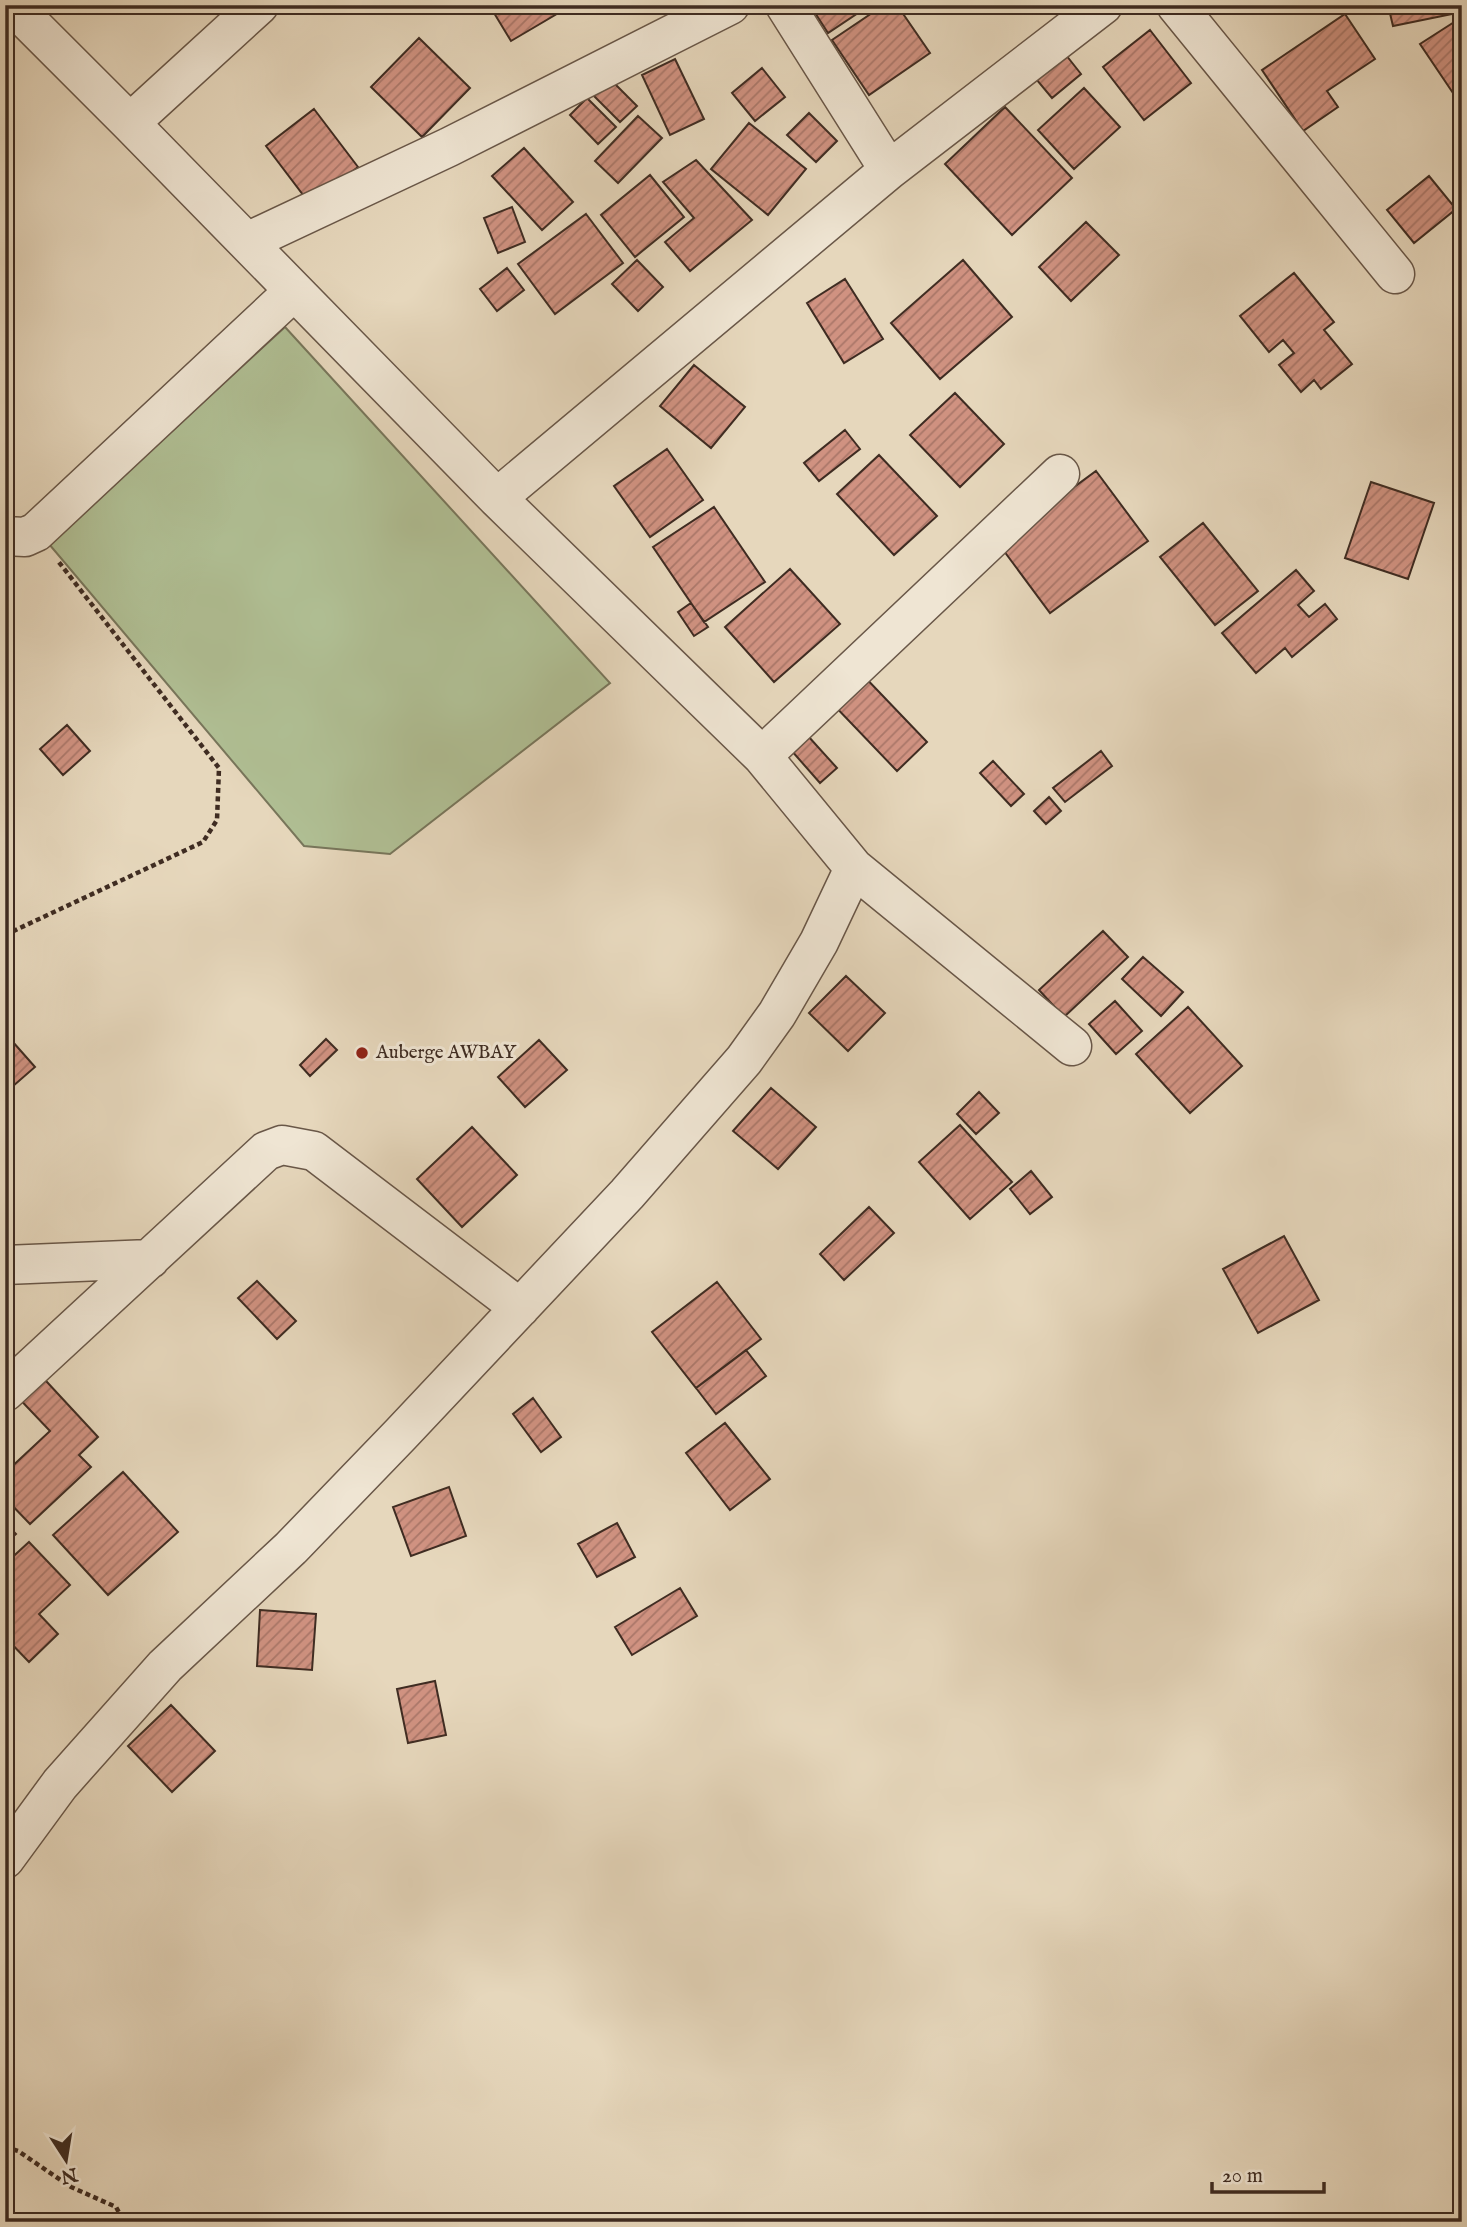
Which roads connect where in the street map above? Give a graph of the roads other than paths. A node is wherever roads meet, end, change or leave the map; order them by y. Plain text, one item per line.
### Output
1 (12, 5) edge
2 (259, 5) edge
3 (730, 5) edge
4 (785, 5) edge
5 (1103, 5) edge
6 (1176, 5) edge
7 (130, 123) junction
8 (889, 170) junction
9 (247, 242) junction
10 (1395, 274) dead end
11 (294, 291) junction
12 (1060, 474) dead end
13 (497, 498) junction
14 (20, 534) edge
15 (762, 756) junction
16 (854, 868) junction
17 (1072, 1046) dead end
18 (150, 1259) junction
19 (5, 1265) edge
20 (520, 1308) junction
21 (5, 1392) edge
22 (5, 1859) edge

1 - 7 street
2 - 7 street
3 - 9 street
4 - 8 street
5 - 8 street
6 - 10 street
7 - 9 street
8 - 13 street
9 - 11 street
11 - 13 street
11 - 14 street
12 - 15 street
13 - 15 street
15 - 16 street
16 - 17 street
16 - 20 street
18 - 19 street
18 - 20 street
18 - 21 street
20 - 22 street

